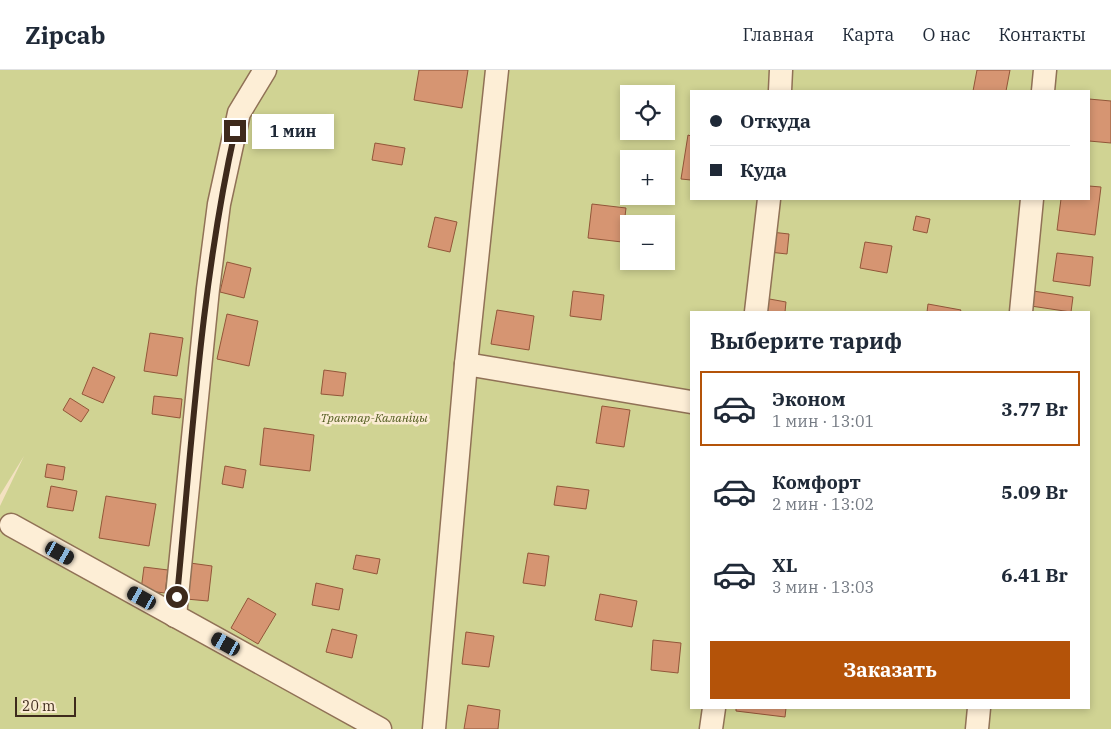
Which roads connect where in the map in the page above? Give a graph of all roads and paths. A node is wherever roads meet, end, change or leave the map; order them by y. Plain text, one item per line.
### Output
1 (265, 70) edge
2 (497, 70) edge
3 (781, 70) edge
4 (1045, 70) edge
5 (780, 90) edge
6 (1043, 90) edge
7 (769, 200) edge
8 (1032, 200) edge
9 (756, 311) edge
10 (1021, 311) edge
11 (466, 364) junction
12 (690, 402) edge
13 (10, 525) dead end
14 (175, 616) junction
15 (714, 709) edge
16 (979, 709) edge
17 (380, 729) edge
18 (434, 729) edge
19 (711, 729) edge
20 (977, 729) edge

1 - 14 lane
2 - 11 lane
3 - 5 lane
4 - 6 lane
7 - 9 lane
8 - 10 lane
11 - 12 lane
11 - 18 lane
13 - 14 lane
14 - 17 lane
15 - 19 lane
16 - 20 lane

